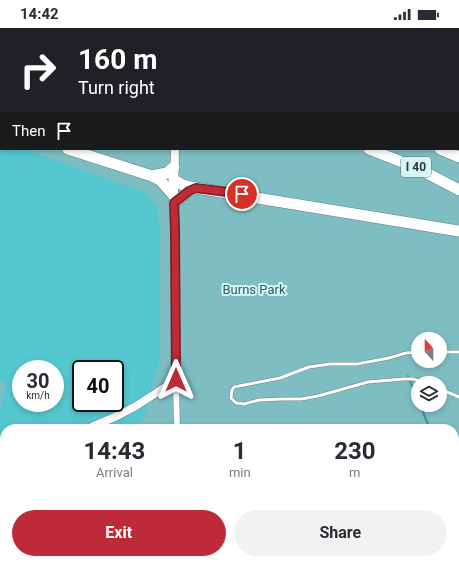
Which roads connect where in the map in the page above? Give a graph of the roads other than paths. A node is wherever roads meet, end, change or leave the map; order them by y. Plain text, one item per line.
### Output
1 (71, 150) edge
2 (175, 150) edge
3 (372, 150) edge
4 (442, 150) edge
5 (459, 157) edge
6 (174, 168) junction
7 (152, 176) junction
8 (174, 180) junction
9 (196, 188) junction
10 (459, 190) edge
11 (174, 200) junction
12 (459, 231) edge
13 (447, 352) edge
14 (459, 352) edge
15 (411, 353) edge
16 (411, 379) edge
17 (176, 380) junction
18 (447, 392) edge
19 (459, 397) edge
20 (99, 424) edge
21 (177, 424) edge

1 - 7 highway
2 - 6 street
3 - 10 highway, I 40
4 - 5 highway, I 40
6 - 7 highway
6 - 8 street
7 - 11 highway
8 - 9 highway
8 - 11 street
9 - 11 highway
9 - 12 highway
11 - 17 street
13 - 14 lane
15 - 16 lane
17 - 20 street
17 - 21 street
18 - 19 lane

